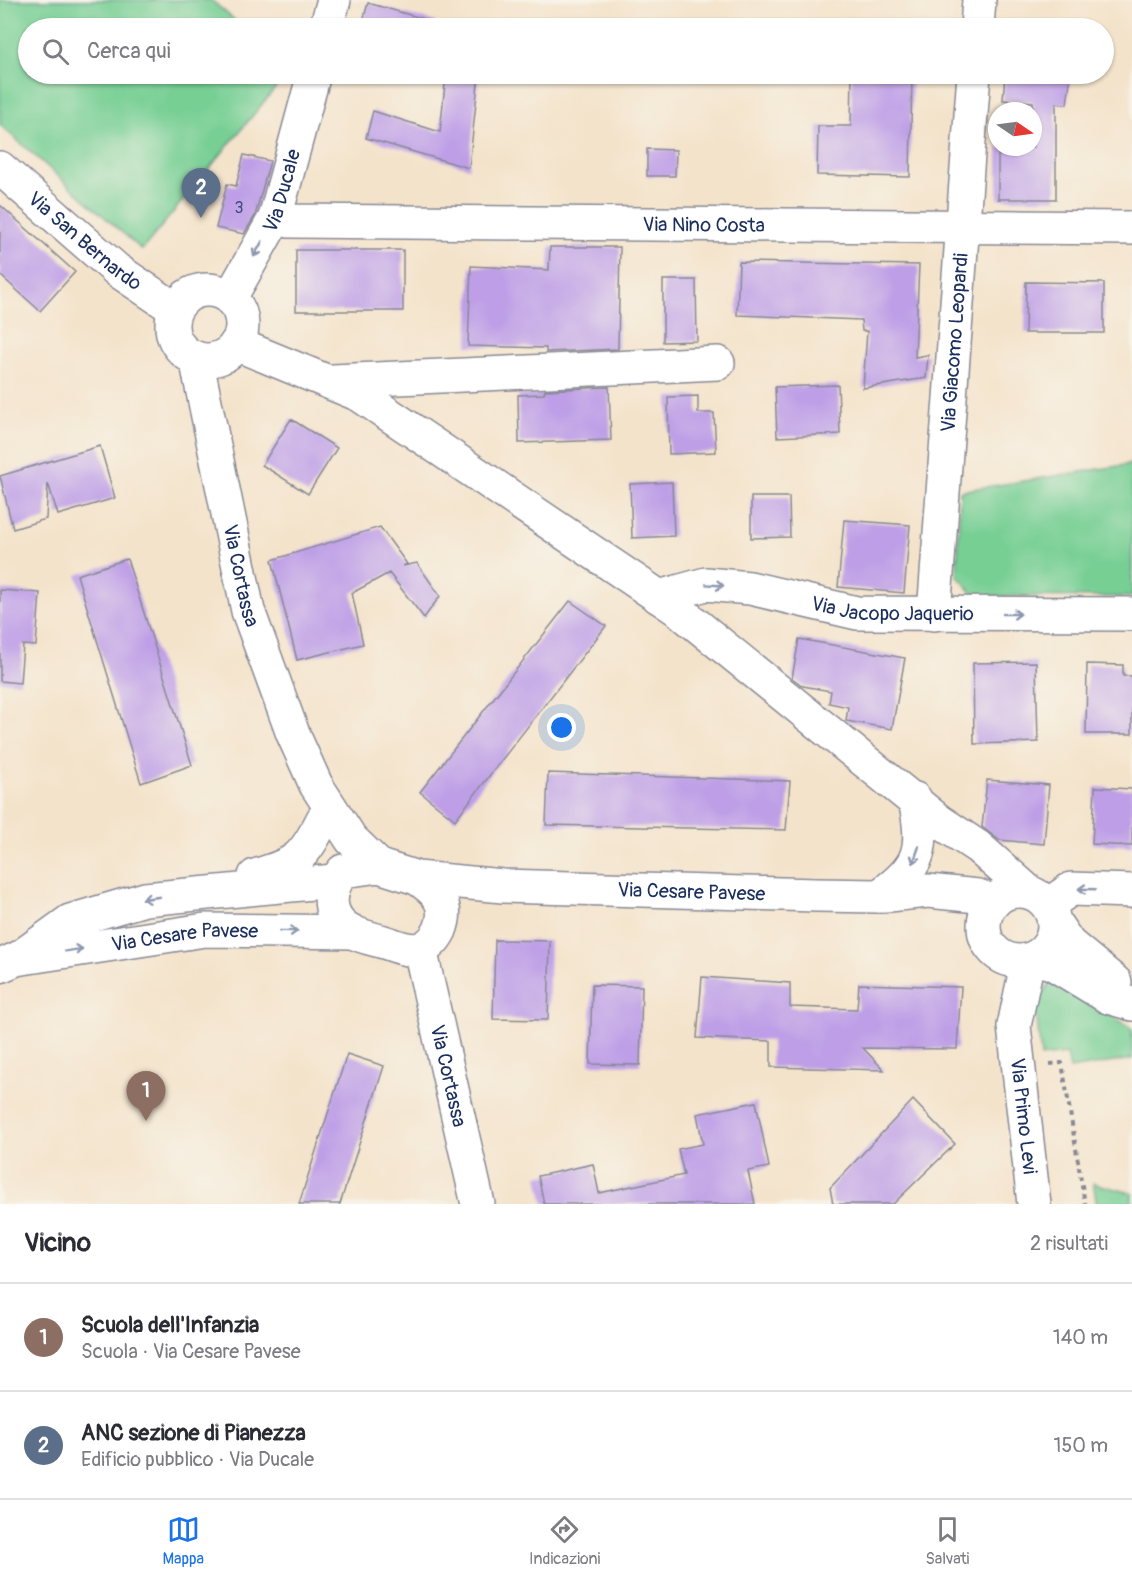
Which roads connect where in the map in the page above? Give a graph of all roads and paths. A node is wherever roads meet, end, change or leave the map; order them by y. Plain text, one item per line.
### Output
1 (334, 0) edge
2 (979, 0) edge
3 (329, 18) edge
4 (978, 18) edge
5 (311, 84) edge
6 (973, 84) edge
7 (0, 168) edge
8 (274, 218) junction
9 (963, 228) junction
10 (1132, 228) edge
11 (230, 298) junction
12 (175, 309) junction
13 (236, 344) junction
14 (196, 358) junction
15 (718, 363) dead end
16 (329, 381) junction
17 (658, 597) junction
18 (934, 614) junction
19 (1132, 614) edge
20 (316, 784) junction
21 (915, 799) junction
22 (323, 819) junction
23 (379, 866) junction
24 (339, 876) junction
25 (417, 878) junction
26 (503, 886) junction
27 (1132, 891) edge
28 (201, 893) junction
29 (879, 896) junction
30 (1014, 913) junction
31 (353, 932) junction
32 (428, 944) junction
33 (6, 959) edge
34 (1030, 959) junction
35 (1130, 1003) edge
36 (1014, 1026) junction
37 (1019, 1067) junction
38 (478, 1204) edge
39 (1034, 1204) edge
40 (1085, 1204) edge

1 - 3 street
2 - 4 street
5 - 8 street, Via Ducale
6 - 9 street, Via Giacomo Leopardi
7 - 12 street, Via San Bernardo
8 - 9 street, Via Nino Costa
8 -> 11 street, Via Ducale
9 - 10 street, Via Nino Costa
9 - 18 street, Via Giacomo Leopardi
11 - 12 street
11 - 13 street
12 - 14 street
13 - 14 street
13 - 16 street
14 - 20 street, Via Cortassa
15 - 16 street
16 - 17 street
17 -> 18 street, Via Jacopo Jaquerio
17 - 21 street
18 -> 19 street, Via Jacopo Jaquerio
20 - 22 street, Via Cortassa
20 - 23 street, Via Cortassa
21 -> 29 street
21 - 30 street
22 - 24 street, Via Cortassa
22 - 28 street
23 - 24 street, Via Cesare Pavese
23 - 25 street, Via Cesare Pavese
24 - 28 street, Via Cesare Pavese
24 - 31 street
25 - 26 street, Via Cesare Pavese
25 - 32 street, Via Cesare Pavese
26 - 29 street, Via Cesare Pavese
26 - 32 street
27 -> 30 street
28 -> 33 street, Via Cesare Pavese
29 - 30 street, Via Cesare Pavese
30 - 34 street
30 - 34 street
30 - 35 street
30 - 36 street, Via Primo Levi
31 - 32 street, Via Cesare Pavese
33 -> 31 street, Via Cesare Pavese
32 - 38 street, Via Cortassa
34 - 35 street
34 - 36 street, Via Primo Levi
36 - 37 street, Via Primo Levi
37 - 39 street, Via Primo Levi
37 - 40 path

